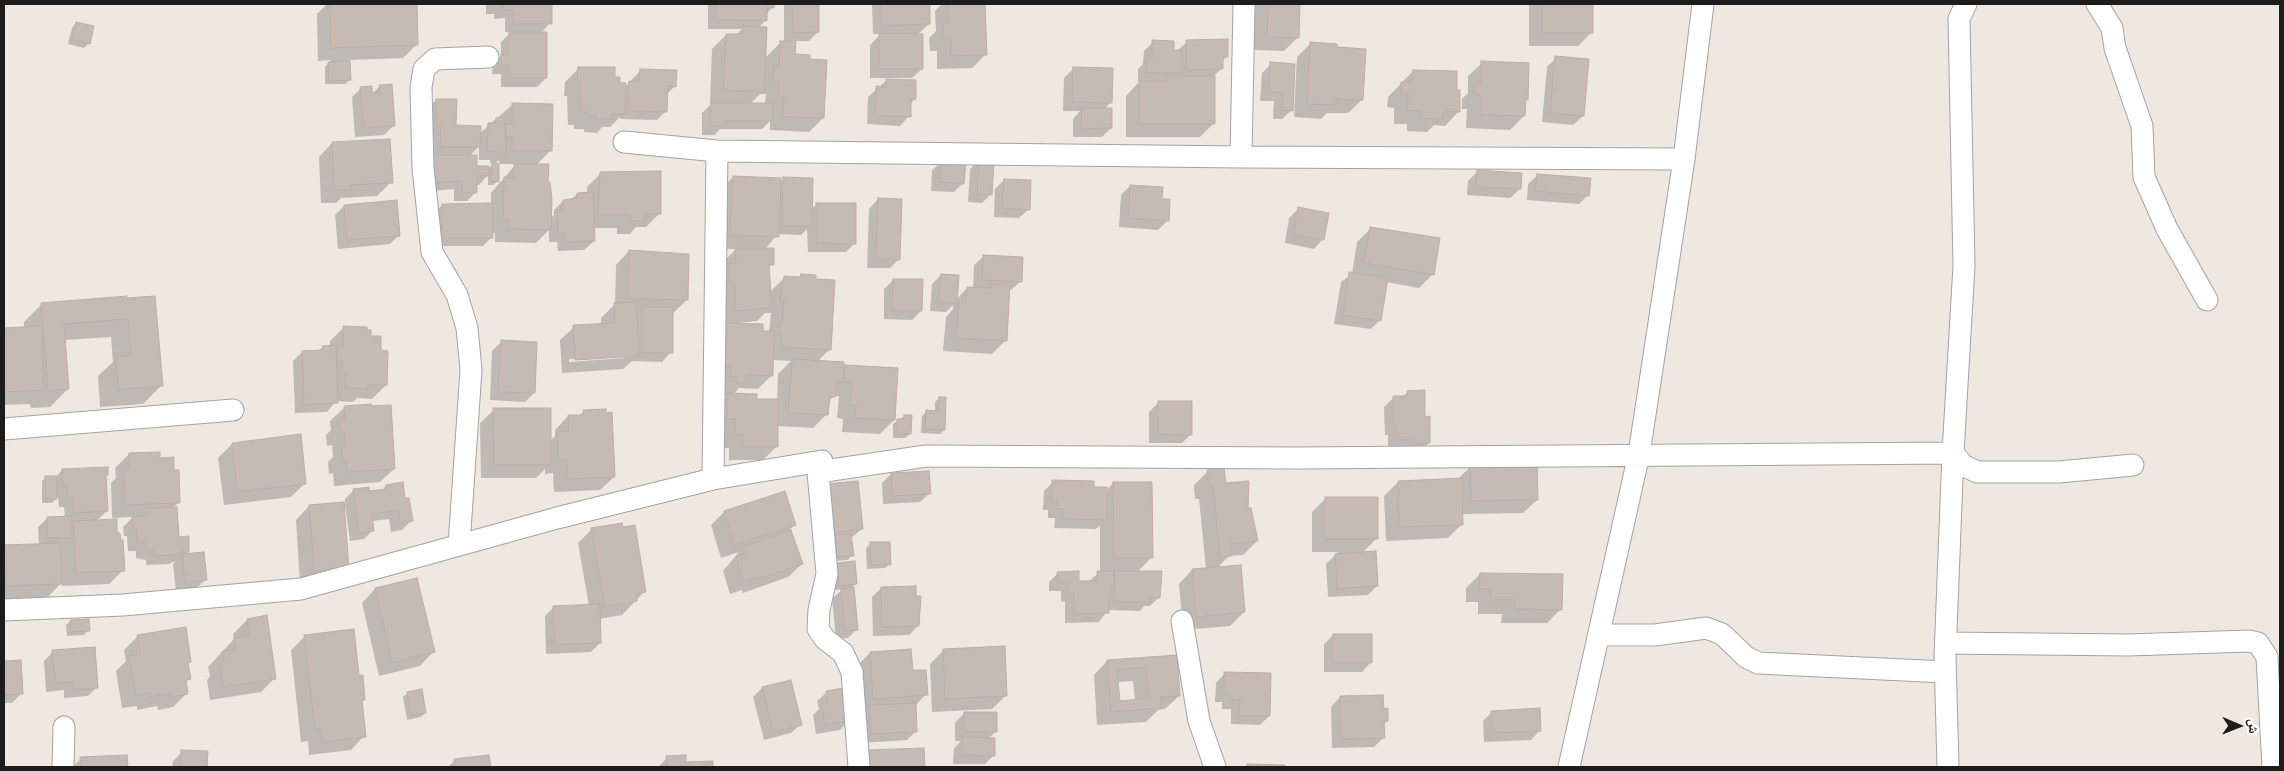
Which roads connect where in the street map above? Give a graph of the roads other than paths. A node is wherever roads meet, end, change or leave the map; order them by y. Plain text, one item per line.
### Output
1 (1244, 4) edge
2 (1702, 4) edge
3 (1966, 4) edge
4 (2097, 4) edge
5 (488, 57) dead end
6 (624, 142) dead end
7 (717, 151) junction
8 (1241, 158) junction
9 (1684, 159) junction
10 (2206, 300) dead end
11 (233, 410) dead end
12 (4, 429) edge
13 (1639, 454) junction
14 (1953, 454) junction
15 (2133, 465) dead end
16 (818, 472) junction
17 (713, 479) junction
18 (459, 545) junction
19 (4, 610) edge
20 (1182, 621) dead end
21 (1600, 635) junction
22 (1946, 643) junction
23 (1945, 672) junction
24 (64, 727) dead end
25 (63, 767) edge
26 (860, 767) edge
27 (1215, 767) edge
28 (1569, 767) edge
29 (1948, 767) edge
30 (2273, 767) edge

1 - 8 street
2 - 9 street
3 - 14 street
4 - 10 street
5 - 18 street
6 - 7 street
7 - 8 street
7 - 17 street
8 - 9 street
9 - 13 street
11 - 12 street
13 - 14 street
13 - 16 street
13 - 21 street
14 - 15 street
14 - 22 street
16 - 17 street
16 - 26 street
17 - 18 street
18 - 19 street
20 - 27 street
21 - 23 street
21 - 28 street
22 - 23 street
22 - 30 street
23 - 29 street
24 - 25 street

